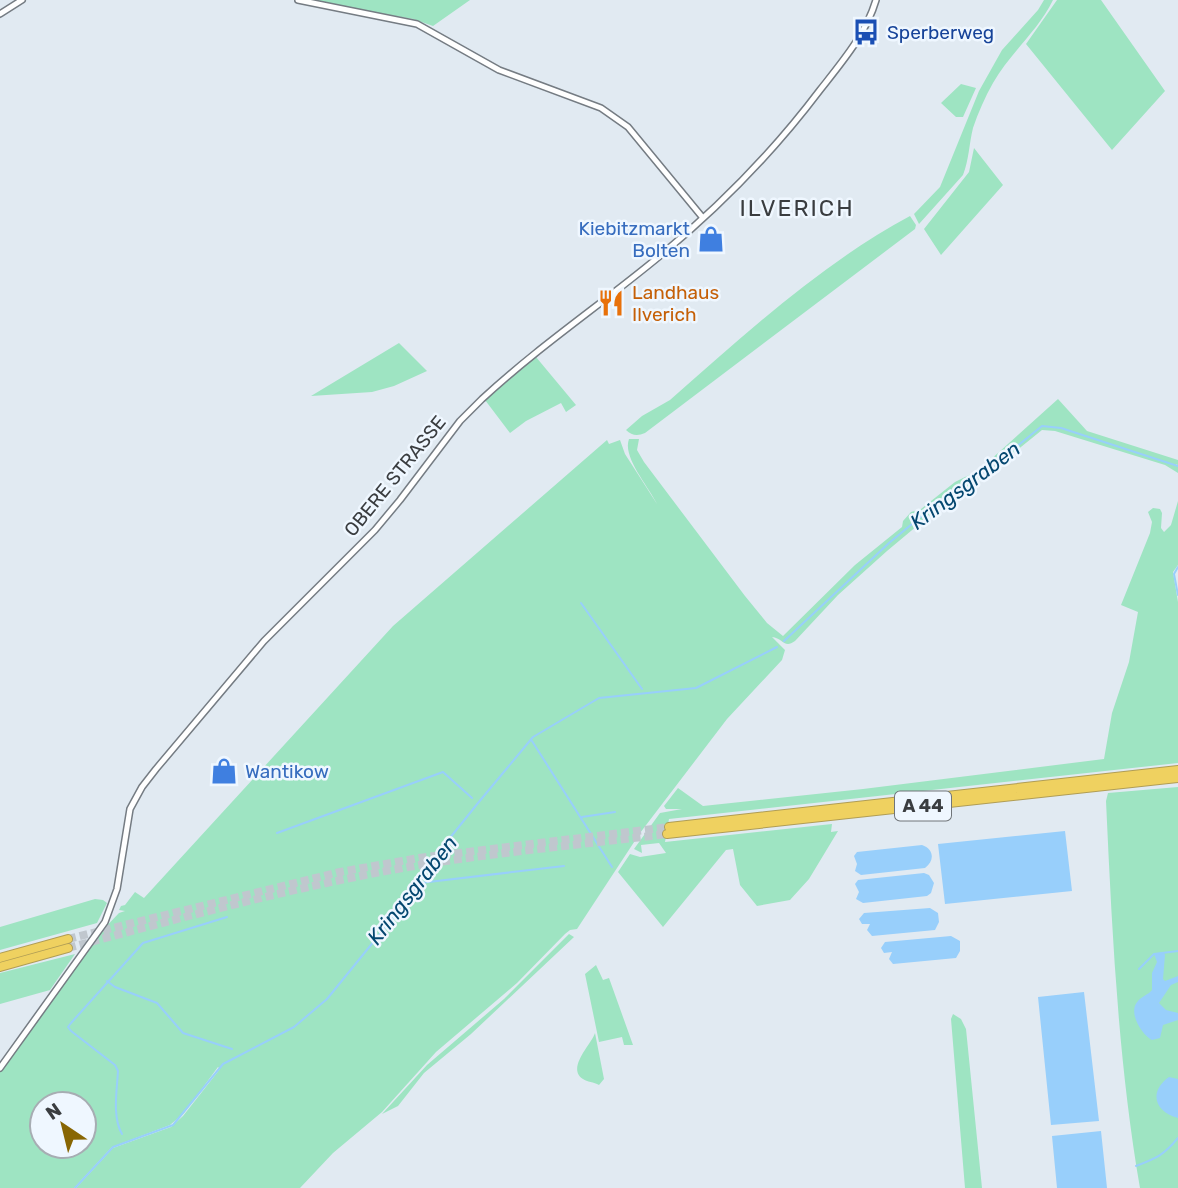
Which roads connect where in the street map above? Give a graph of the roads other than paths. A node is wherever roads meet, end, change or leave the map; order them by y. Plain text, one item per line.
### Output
1 (22, 0) edge
2 (298, 0) edge
3 (876, 0) edge
4 (0, 14) edge
5 (703, 218) junction
6 (1178, 770) edge
7 (1178, 778) edge
8 (0, 958) edge
9 (0, 967) edge
10 (0, 1068) edge

1 - 4 street
2 - 5 street
3 - 5 street, OBERE STRASSE
5 - 10 street, OBERE STRASSE
6 - 7 highway, A 44
8 - 9 highway

